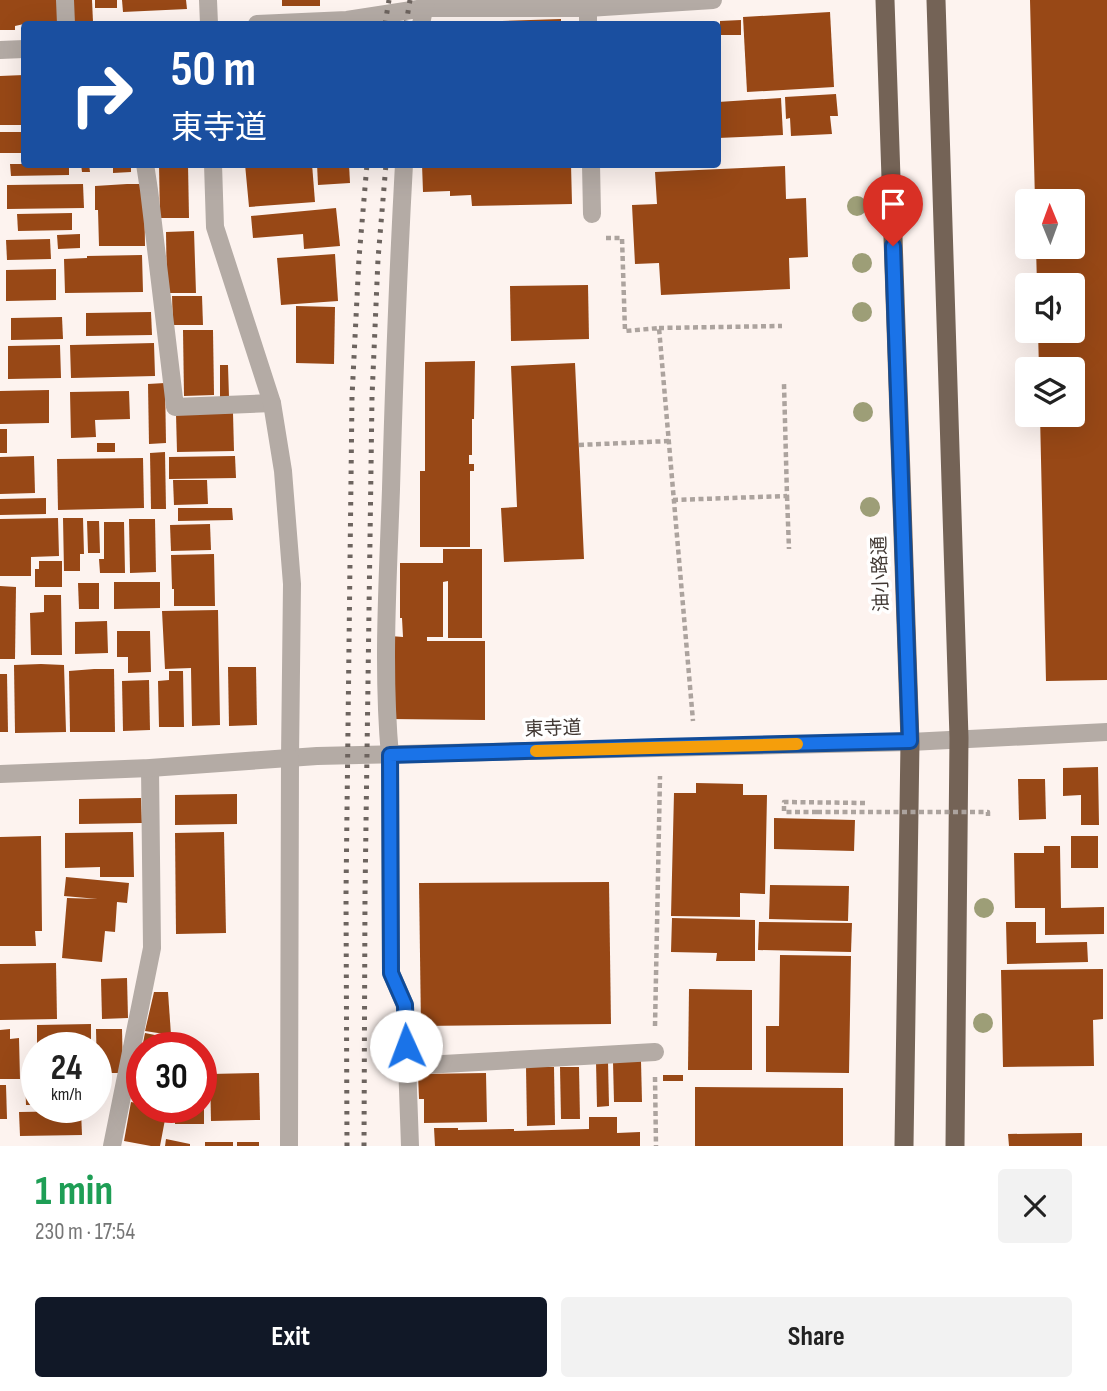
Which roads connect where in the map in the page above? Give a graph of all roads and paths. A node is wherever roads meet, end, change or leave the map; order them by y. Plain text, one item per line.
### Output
1 (65, 0) edge
2 (208, 0) edge
3 (713, 0) edge
4 (885, 0) edge
5 (936, 0) edge
6 (656, 2) edge
7 (424, 11) edge
8 (588, 16) edge
9 (66, 21) edge
10 (209, 21) edge
11 (324, 21) edge
12 (21, 49) edge
13 (0, 50) edge
14 (146, 168) edge
15 (214, 168) edge
16 (404, 168) edge
17 (591, 168) edge
18 (592, 214) joint
19 (782, 326) dead end
20 (659, 328) junction
21 (784, 384) dead end
22 (272, 403) junction
23 (668, 441) junction
24 (579, 445) dead end
25 (787, 496) junction
26 (673, 500) junction
27 (789, 549) dead end
28 (1107, 732) edge
29 (959, 738) junction
30 (910, 741) junction
31 (695, 746) junction
32 (660, 747) junction
33 (390, 755) junction
34 (290, 758) junction
35 (150, 768) junction
36 (0, 774) edge
37 (865, 803) dead end
38 (988, 818) dead end
39 (655, 1052) junction
40 (407, 1066) junction
41 (111, 1146) edge
42 (289, 1146) edge
43 (410, 1146) edge
44 (656, 1146) edge
45 (904, 1146) edge
46 (955, 1146) edge

1 - 9 street
2 - 10 street
3 - 6 street
4 - 30 highway, 油小路通
5 - 29 highway
6 - 8 street
7 - 8 street
7 - 11 street
12 - 13 street
14 - 22 street
15 - 22 street
16 - 33 street
17 - 18 street
18 - 20 path
19 - 20 path
20 - 23 path
21 - 25 path
22 - 34 street
23 - 24 path
23 - 26 path
25 - 26 path
25 - 27 path
26 - 31 path
28 - 29 street, 東寺道
29 - 30 street, 東寺道
29 - 46 highway
30 - 31 street, 東寺道
30 - 45 highway, 油小路通
31 - 32 street, 東寺道
32 - 33 street, 東寺道
32 - 39 path
33 - 34 street, 東寺道
33 - 40 street
34 - 35 street, 東寺道
34 - 42 street
35 - 36 street, 東寺道
35 - 41 street
37 - 38 path, bridge
39 - 40 street
39 - 44 path
40 - 43 street

